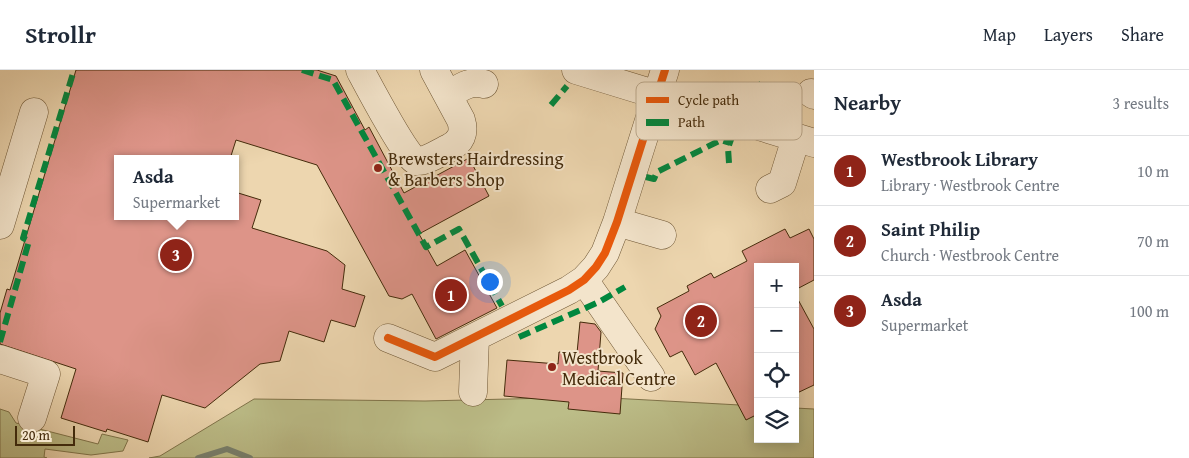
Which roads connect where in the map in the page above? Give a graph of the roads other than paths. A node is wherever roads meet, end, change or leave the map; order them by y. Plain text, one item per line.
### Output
1 (360, 70) edge
2 (434, 70) edge
3 (576, 70) edge
4 (662, 82) edge
5 (484, 84) dead end
6 (448, 96) junction
7 (34, 112) dead end
8 (643, 140) edge
9 (805, 140) edge
10 (770, 189) dead end
11 (617, 222) junction
12 (0, 225) edge
13 (662, 235) dead end
14 (584, 280) junction
15 (388, 338) dead end
16 (475, 338) junction
17 (0, 358) edge
18 (651, 378) dead end
19 (473, 392) dead end
20 (32, 418) dead end

1 - 6 street
2 - 6 street
3 - 4 street
5 - 6 street
7 - 12 street
8 - 11 street
9 - 10 street
11 - 13 street
11 - 14 street
14 - 16 street
14 - 18 street
15 - 16 street
16 - 19 street
17 - 20 street

